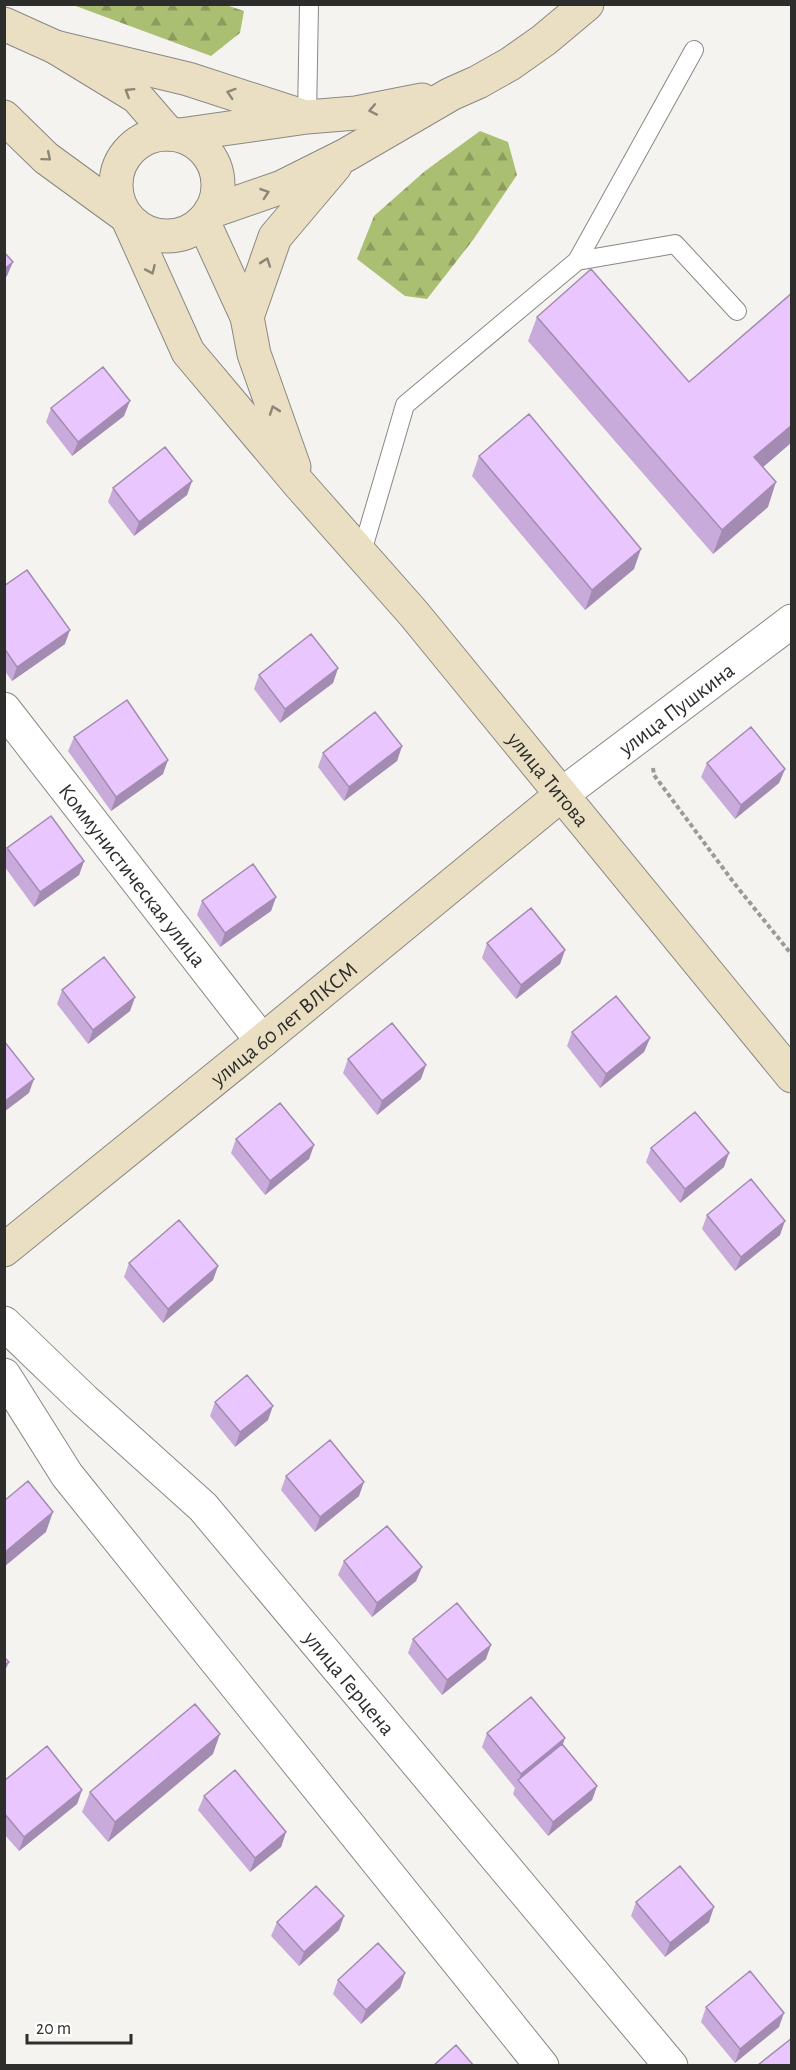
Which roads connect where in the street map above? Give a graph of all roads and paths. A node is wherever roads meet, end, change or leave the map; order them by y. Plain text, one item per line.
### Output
1 (309, 4) edge
2 (587, 4) edge
3 (4, 24) edge
4 (55, 47) junction
5 (694, 50) dead end
6 (451, 94) junction
7 (4, 117) edge
8 (307, 117) junction
9 (174, 134) junction
10 (346, 155) junction
11 (207, 216) junction
12 (127, 217) junction
13 (577, 261) junction
14 (737, 311) dead end
15 (247, 317) junction
16 (300, 485) junction
17 (361, 555) junction
18 (792, 621) edge
19 (4, 709) edge
20 (650, 728) junction
21 (561, 795) junction
22 (792, 955) edge
23 (262, 1041) junction
24 (792, 1076) edge
25 (4, 1250) edge
26 (4, 1323) edge
27 (4, 1375) edge
28 (542, 2066) edge
29 (670, 2066) edge

1 - 8 lane
2 - 6 main road
3 - 4 main road
8 -> 4 main road
9 -> 4 main road
5 - 13 lane
6 -> 8 main road
6 - 10 main road
7 -> 12 main road
8 - 9 main road
9 - 11 main road
9 - 12 main road
11 -> 10 main road
15 -> 10 main road
11 - 12 main road
11 - 15 main road
12 -> 16 main road, улица Титова
13 - 14 lane
13 - 17 lane
16 -> 15 main road
16 - 17 main road, улица Титова
17 - 21 main road, улица Титова
18 - 20 street, улица Пушкина
19 - 23 street, Коммунистическая улица
20 - 21 street, улица Пушкина
20 - 22 path
21 - 23 main road, улица 60 лет ВЛКСМ
21 - 24 main road, улица Титова
23 - 25 main road, улица 60 лет ВЛКСМ
26 - 29 street, улица Герцена
27 - 28 street

